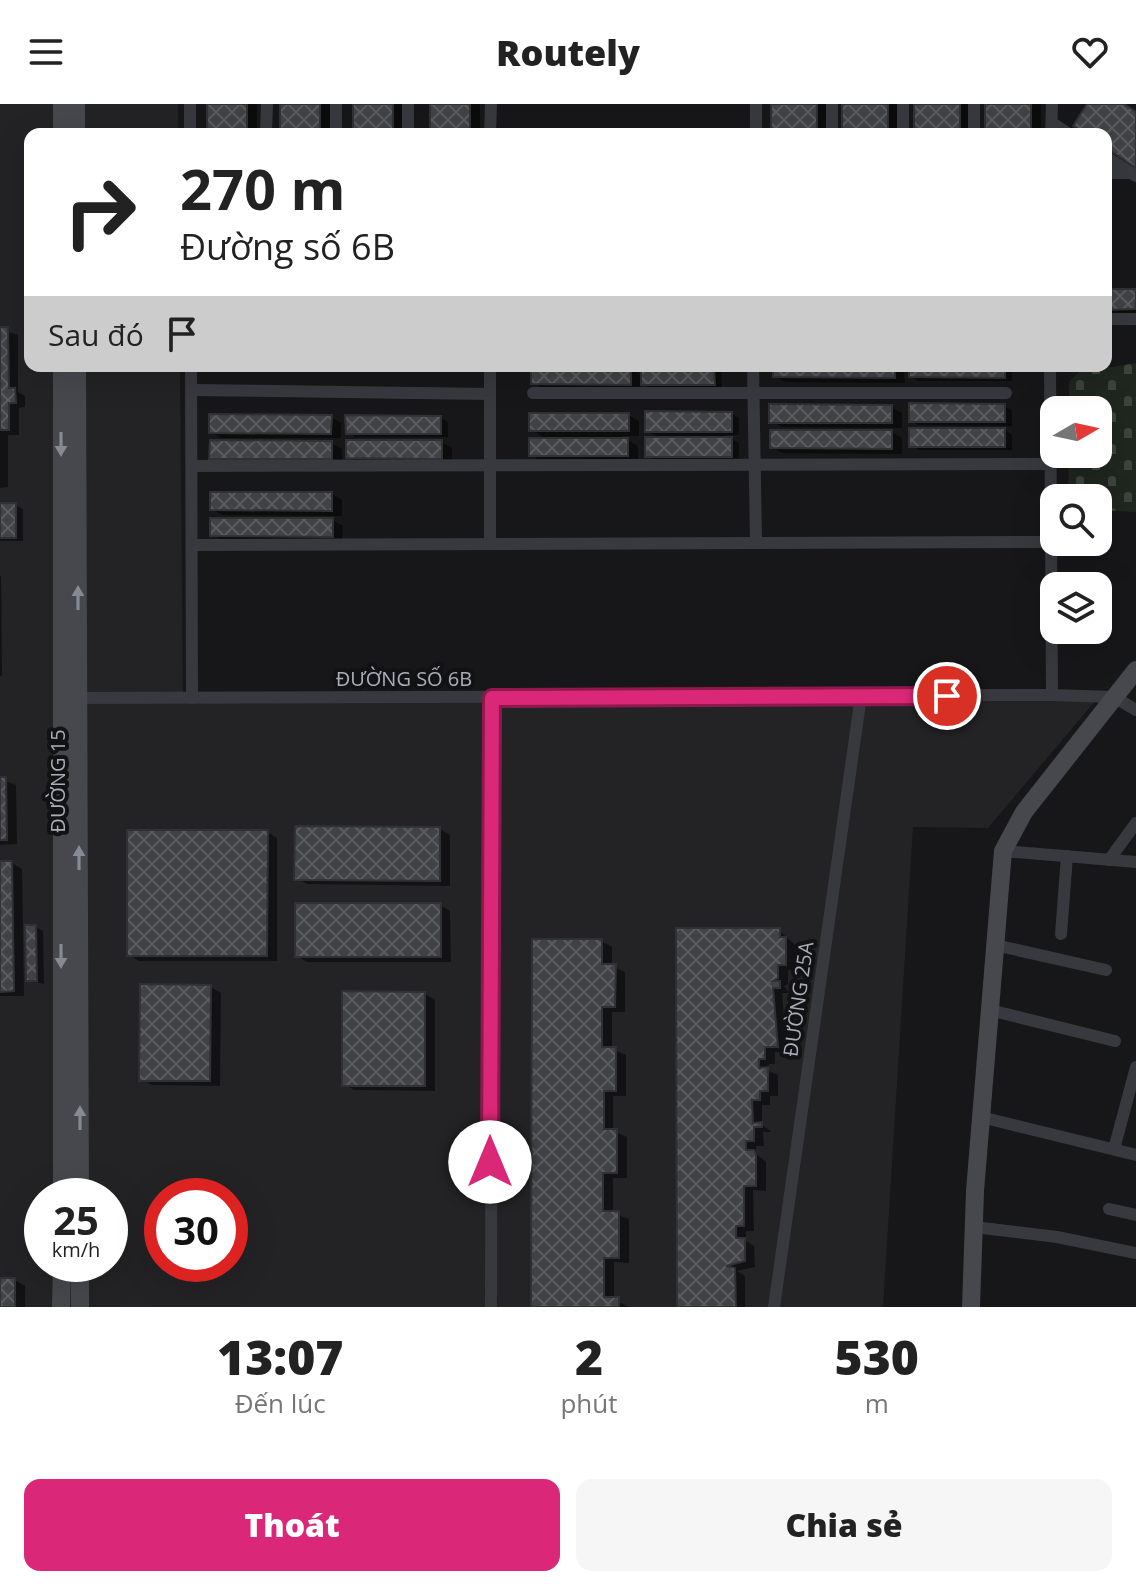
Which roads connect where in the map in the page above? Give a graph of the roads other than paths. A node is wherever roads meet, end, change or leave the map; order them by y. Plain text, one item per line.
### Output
1 (62, 104) edge
2 (76, 104) edge
3 (190, 104) edge
4 (267, 104) edge
5 (336, 104) edge
6 (408, 104) edge
7 (491, 104) edge
8 (756, 104) edge
9 (832, 104) edge
10 (903, 104) edge
11 (974, 104) edge
12 (1052, 104) edge
13 (62, 128) edge
14 (76, 128) edge
15 (190, 128) edge
16 (266, 128) edge
17 (336, 128) edge
18 (408, 128) edge
19 (490, 128) edge
20 (756, 128) edge
21 (832, 128) edge
22 (903, 128) edge
23 (974, 128) edge
24 (1051, 128) edge
25 (1112, 161) edge
26 (1112, 173) edge
27 (1134, 174) edge
28 (1112, 319) edge
29 (1136, 319) edge
30 (62, 372) edge
31 (77, 372) edge
32 (191, 372) edge
33 (490, 372) edge
34 (753, 372) edge
35 (1050, 372) edge
36 (192, 390) junction
37 (753, 392) junction
38 (533, 393) dead end
39 (1006, 393) dead end
40 (490, 394) junction
41 (1050, 396) edge
42 (754, 464) junction
43 (1040, 464) edge
44 (192, 466) junction
45 (489, 466) junction
46 (756, 542) junction
47 (1040, 542) edge
48 (490, 543) junction
49 (192, 545) junction
50 (1050, 556) edge
51 (1136, 670) edge
52 (1052, 695) junction
53 (861, 696) junction
54 (1114, 697) junction
55 (70, 698) junction
56 (192, 698) junction
57 (492, 698) junction
58 (1136, 710) edge
59 (1136, 823) edge
60 (1003, 851) junction
61 (1067, 856) junction
62 (1109, 860) junction
63 (1136, 862) edge
64 (1061, 934) dead end
65 (995, 945) junction
66 (1106, 970) dead end
67 (990, 1010) junction
68 (1115, 1041) dead end
69 (1136, 1067) edge
70 (1134, 1082) edge
71 (981, 1117) junction
72 (1114, 1149) junction
73 (1136, 1155) edge
74 (62, 1178) edge
75 (80, 1178) edge
76 (1109, 1209) dead end
77 (1136, 1215) edge
78 (974, 1227) junction
79 (1136, 1253) edge
80 (62, 1282) edge
81 (80, 1282) edge
82 (61, 1307) edge
83 (80, 1307) edge
84 (491, 1307) edge
85 (774, 1307) edge
86 (971, 1307) edge

1 - 13 street
2 - 14 street
3 - 15 street
4 - 16 street
5 - 17 street
6 - 18 street
7 - 19 street
8 - 20 street
9 - 21 street
10 - 22 street
11 - 23 street
12 - 24 street
25 - 27 street
26 - 27 street
28 - 29 street
30 -> 55 street, ĐƯỜNG 15
55 -> 31 street, ĐƯỜNG 15
32 - 36 street
33 - 40 street
34 - 37 street
35 - 41 street
36 - 40 street
36 - 44 street
37 - 38 street
37 - 39 street
37 - 42 street
40 - 45 street
42 - 43 street
42 - 45 street
42 - 46 street
44 - 45 street
44 - 49 street
45 - 48 street
46 - 47 street
46 - 48 street
48 - 49 street
49 - 56 street
50 - 52 street
51 - 54 street
52 - 53 street, ĐƯỜNG SỐ 6B
52 - 54 street, ĐƯỜNG SỐ 6B
53 - 57 street, ĐƯỜNG SỐ 6B
53 - 85 street, ĐƯỜNG 25A
54 - 58 street
54 - 60 street
55 - 56 street, ĐƯỜNG SỐ 6B
55 -> 74 street, ĐƯỜNG 15
75 -> 55 street, ĐƯỜNG 15
56 - 57 street, ĐƯỜNG SỐ 6B
57 - 84 street
59 - 62 street
60 - 61 street
60 - 65 street
61 - 62 street
61 - 64 street
62 - 63 street
65 - 66 street
65 - 67 street
67 - 68 street
67 - 71 street
69 - 70 street
70 - 72 street
71 - 72 street
71 - 78 street
72 - 73 street
76 - 77 street
78 - 79 street
78 - 86 street
80 - 82 street
81 - 83 street

